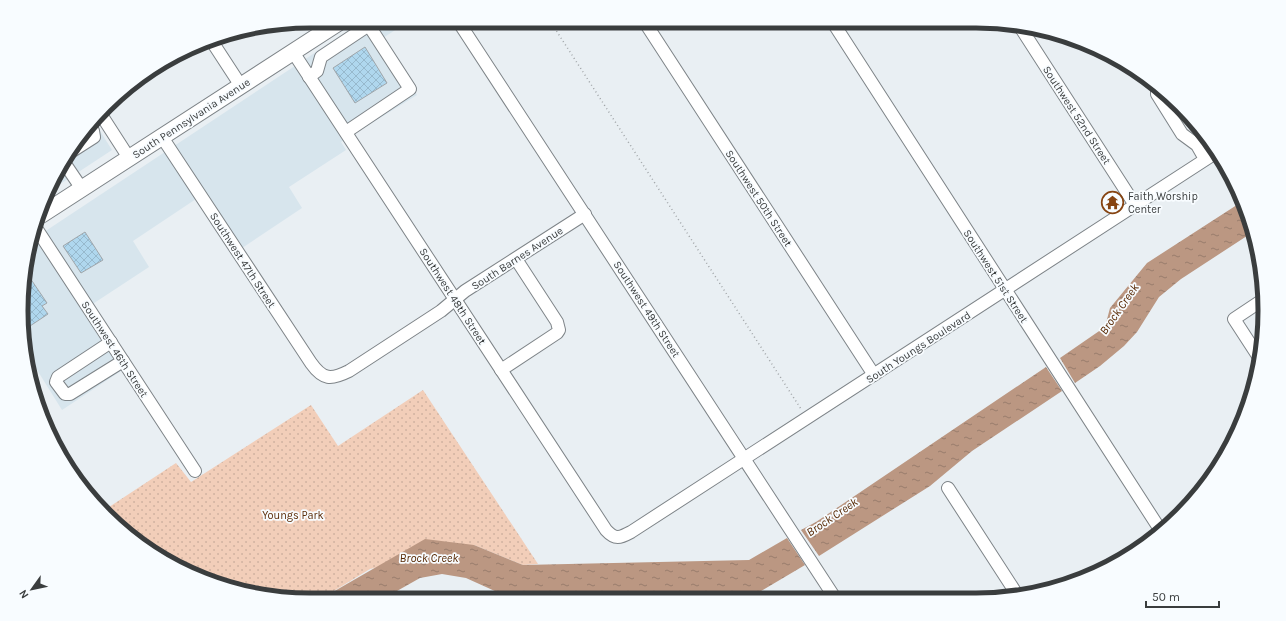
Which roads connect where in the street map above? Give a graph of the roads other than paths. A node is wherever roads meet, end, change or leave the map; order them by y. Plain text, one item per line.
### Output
1 (329, 28) edge
2 (360, 28) edge
3 (370, 28) edge
4 (463, 28) edge
5 (649, 28) edge
6 (837, 28) edge
7 (1023, 32) edge
8 (215, 45) edge
9 (293, 52) junction
10 (309, 77) junction
11 (241, 86) junction
12 (1157, 94) edge
13 (104, 118) edge
14 (93, 131) edge
15 (346, 132) junction
16 (162, 137) junction
17 (83, 143) edge
18 (1211, 156) edge
19 (129, 158) junction
20 (1206, 159) junction
21 (67, 167) edge
22 (82, 189) junction
23 (1135, 205) junction
24 (47, 210) edge
25 (585, 214) junction
26 (39, 233) edge
27 (516, 259) junction
28 (1005, 290) junction
29 (455, 299) junction
30 (1258, 303) edge
31 (111, 342) junction
32 (1255, 352) edge
33 (123, 361) junction
34 (501, 370) junction
35 (874, 375) junction
36 (329, 378) joint
37 (745, 460) junction
38 (195, 470) dead end
39 (948, 488) dead end
40 (1158, 526) edge
41 (616, 538) joint
42 (1015, 591) edge
43 (832, 593) edge

1 - 9 main road, South Pennsylvania Avenue
2 - 10 street
3 - 15 street
4 - 25 street, Southwest 49th Street
5 - 35 street, Southwest 50th Street
6 - 28 street, Southwest 51st Street
7 - 23 street, Southwest 52nd Street
8 - 11 street
9 - 10 street, Southwest 48th Street
9 - 11 main road, South Pennsylvania Avenue
10 - 15 street, Southwest 48th Street
11 - 16 main road, South Pennsylvania Avenue
12 - 20 street
13 - 19 street
14 - 17 street
15 - 29 street, Southwest 48th Street
16 - 19 main road, South Pennsylvania Avenue
16 - 36 street, Southwest 47th Street
18 - 20 street, South Youngs Boulevard
19 - 22 main road, South Pennsylvania Avenue
20 - 23 street, South Youngs Boulevard
21 - 22 street
22 - 24 main road, South Pennsylvania Avenue
23 - 28 street, South Youngs Boulevard
25 - 27 street, South Barnes Avenue
25 - 37 street, Southwest 49th Street
26 - 31 street, Southwest 46th Street
27 - 29 street, South Barnes Avenue
27 - 34 street
28 - 35 street, South Youngs Boulevard
28 - 40 street, Southwest 51st Street
29 - 34 street, Southwest 48th Street
29 - 36 street, South Barnes Avenue
30 - 32 street
31 - 33 street, Southwest 46th Street
31 - 33 street
33 - 38 street, Southwest 46th Street
34 - 41 street, Southwest 48th Street
35 - 37 street, South Youngs Boulevard
37 - 41 street, South Youngs Boulevard
37 - 43 street, Southwest 49th Street
39 - 42 street

